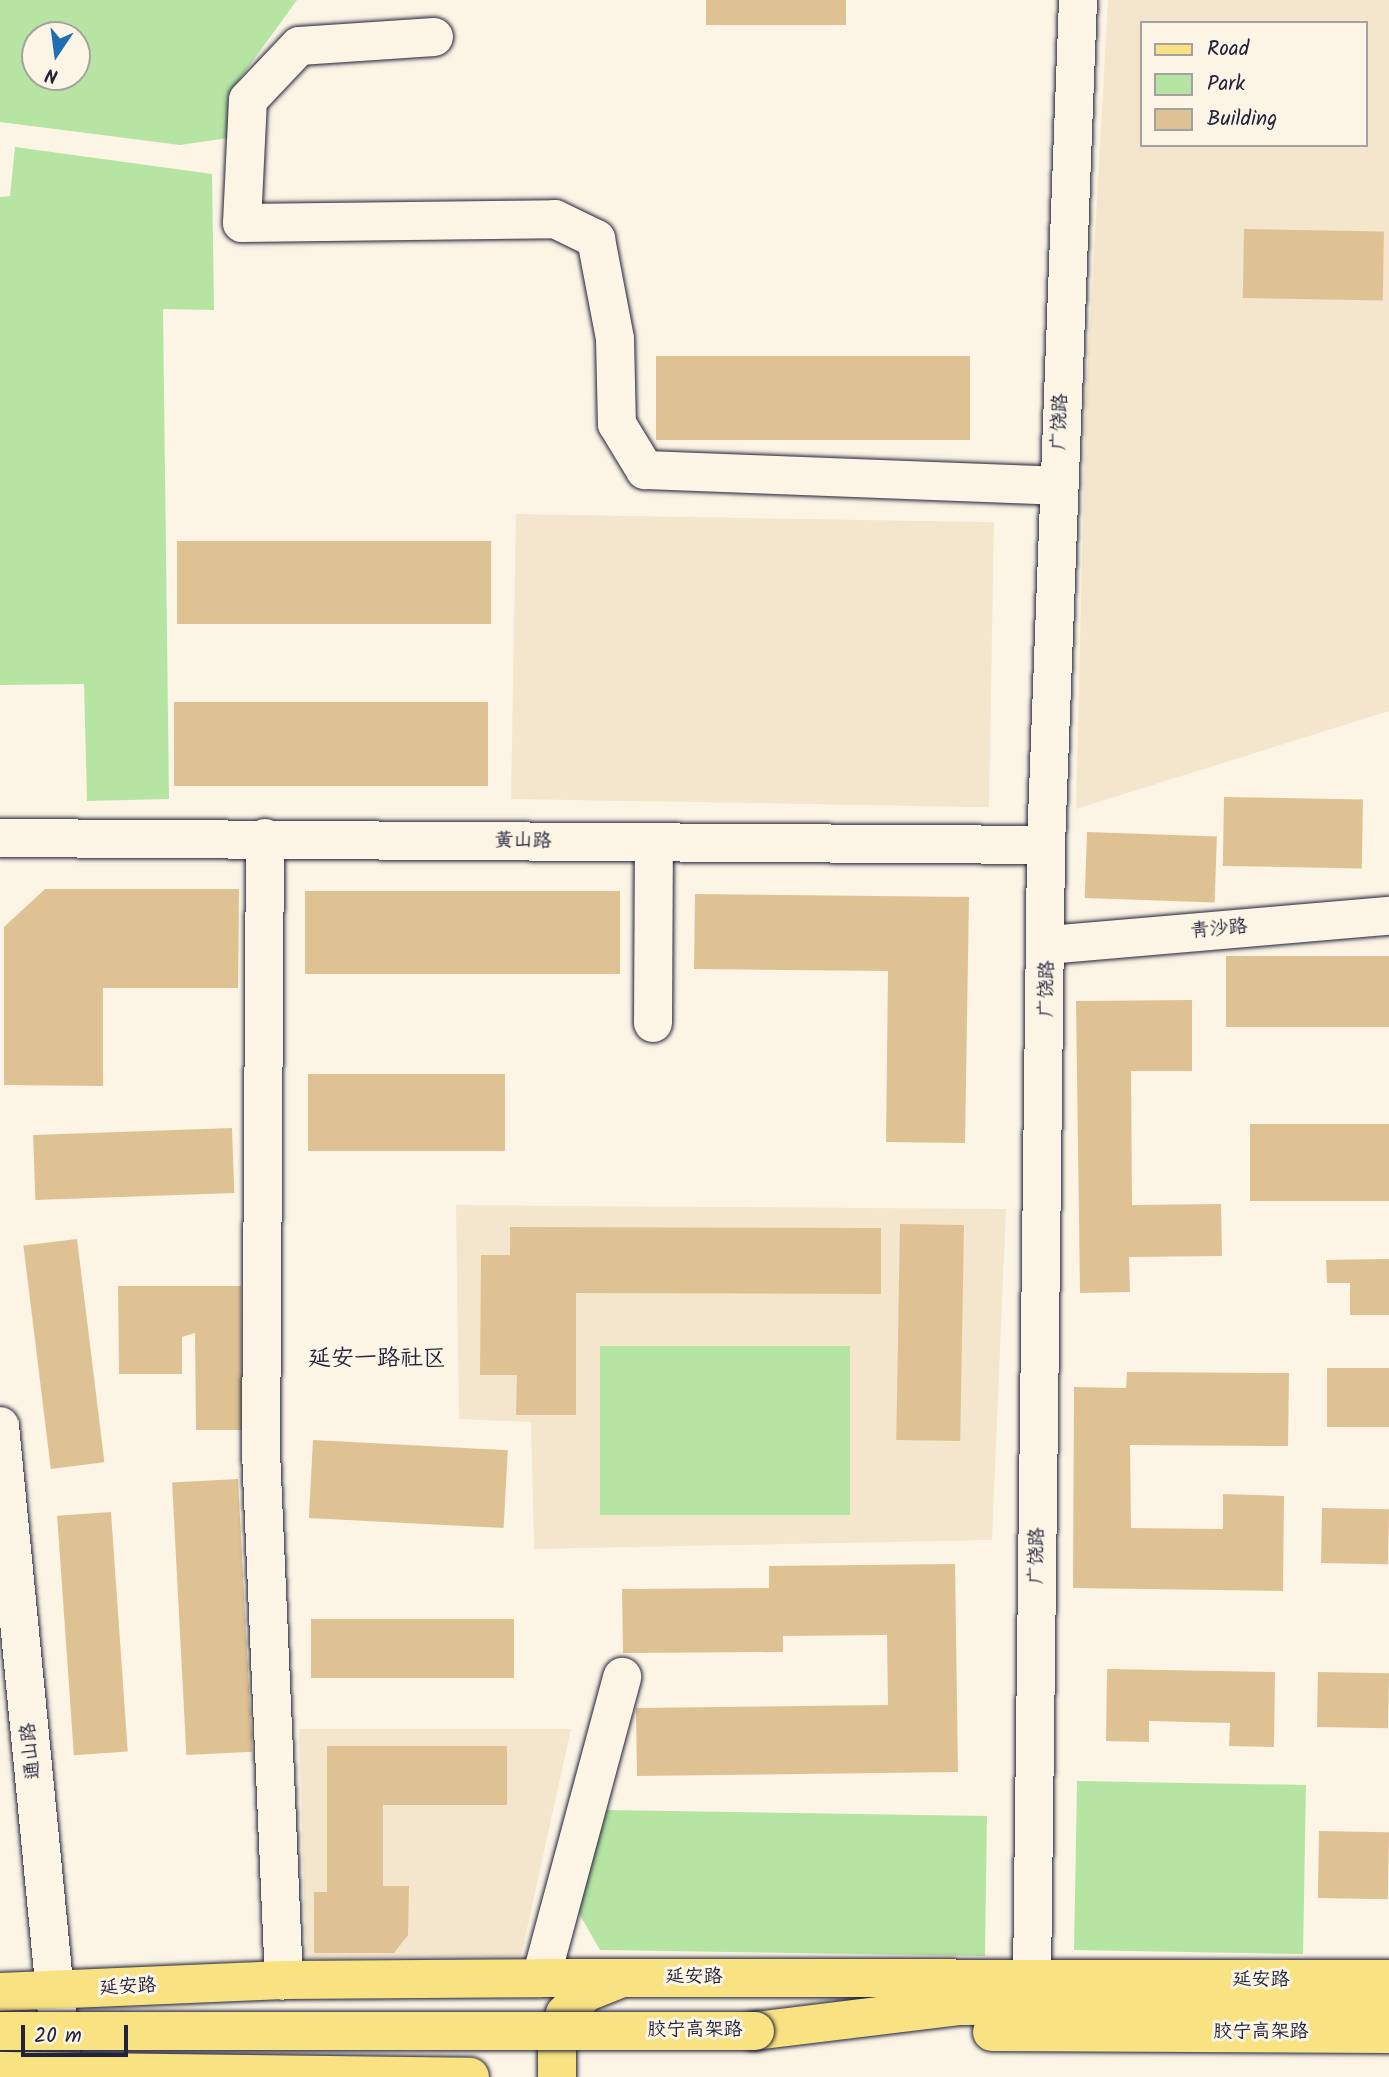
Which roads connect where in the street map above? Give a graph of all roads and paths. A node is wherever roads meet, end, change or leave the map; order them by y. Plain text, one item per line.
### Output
1 (1078, 0) edge
2 (434, 37) dead end
3 (1058, 486) junction
4 (0, 838) edge
5 (265, 838) junction
6 (654, 844) junction
7 (1046, 845) junction
8 (1389, 916) edge
9 (1048, 944) junction
10 (653, 1023) dead end
11 (0, 1426) edge
12 (622, 1677) dead end
13 (541, 1978) junction
14 (621, 1978) junction
15 (1032, 1979) junction
16 (1389, 1979) edge
17 (284, 1980) junction
18 (56, 1991) junction
19 (0, 1992) edge
20 (1389, 2004) edge
21 (0, 2031) edge
22 (755, 2031) junction
23 (1389, 2034) edge
24 (0, 2071) edge
25 (62, 2077) edge
26 (470, 2077) edge
27 (557, 2077) edge

1 - 3 street, 广饶路
2 - 3 street
3 - 7 street, 广饶路
4 - 5 street, 黄山路
5 - 6 street, 黄山路
5 - 17 street
6 - 7 street, 黄山路
6 - 10 street
7 - 9 street, 广饶路
8 - 9 street, 青沙路
9 - 15 street, 广饶路
11 - 18 street, 通山路
12 - 13 street
13 - 14 main road, 延安路
13 - 17 main road, 延安路
14 - 15 main road, 延安路
14 - 27 main road
15 - 16 main road, 延安路
17 - 18 main road, 延安路
18 - 19 main road, 延安路
18 - 25 street, 通山路
20 - 22 main road
21 - 22 main road, 胶宁高架路, bridge
22 - 23 main road, 胶宁高架路
24 - 26 main road, bridge

